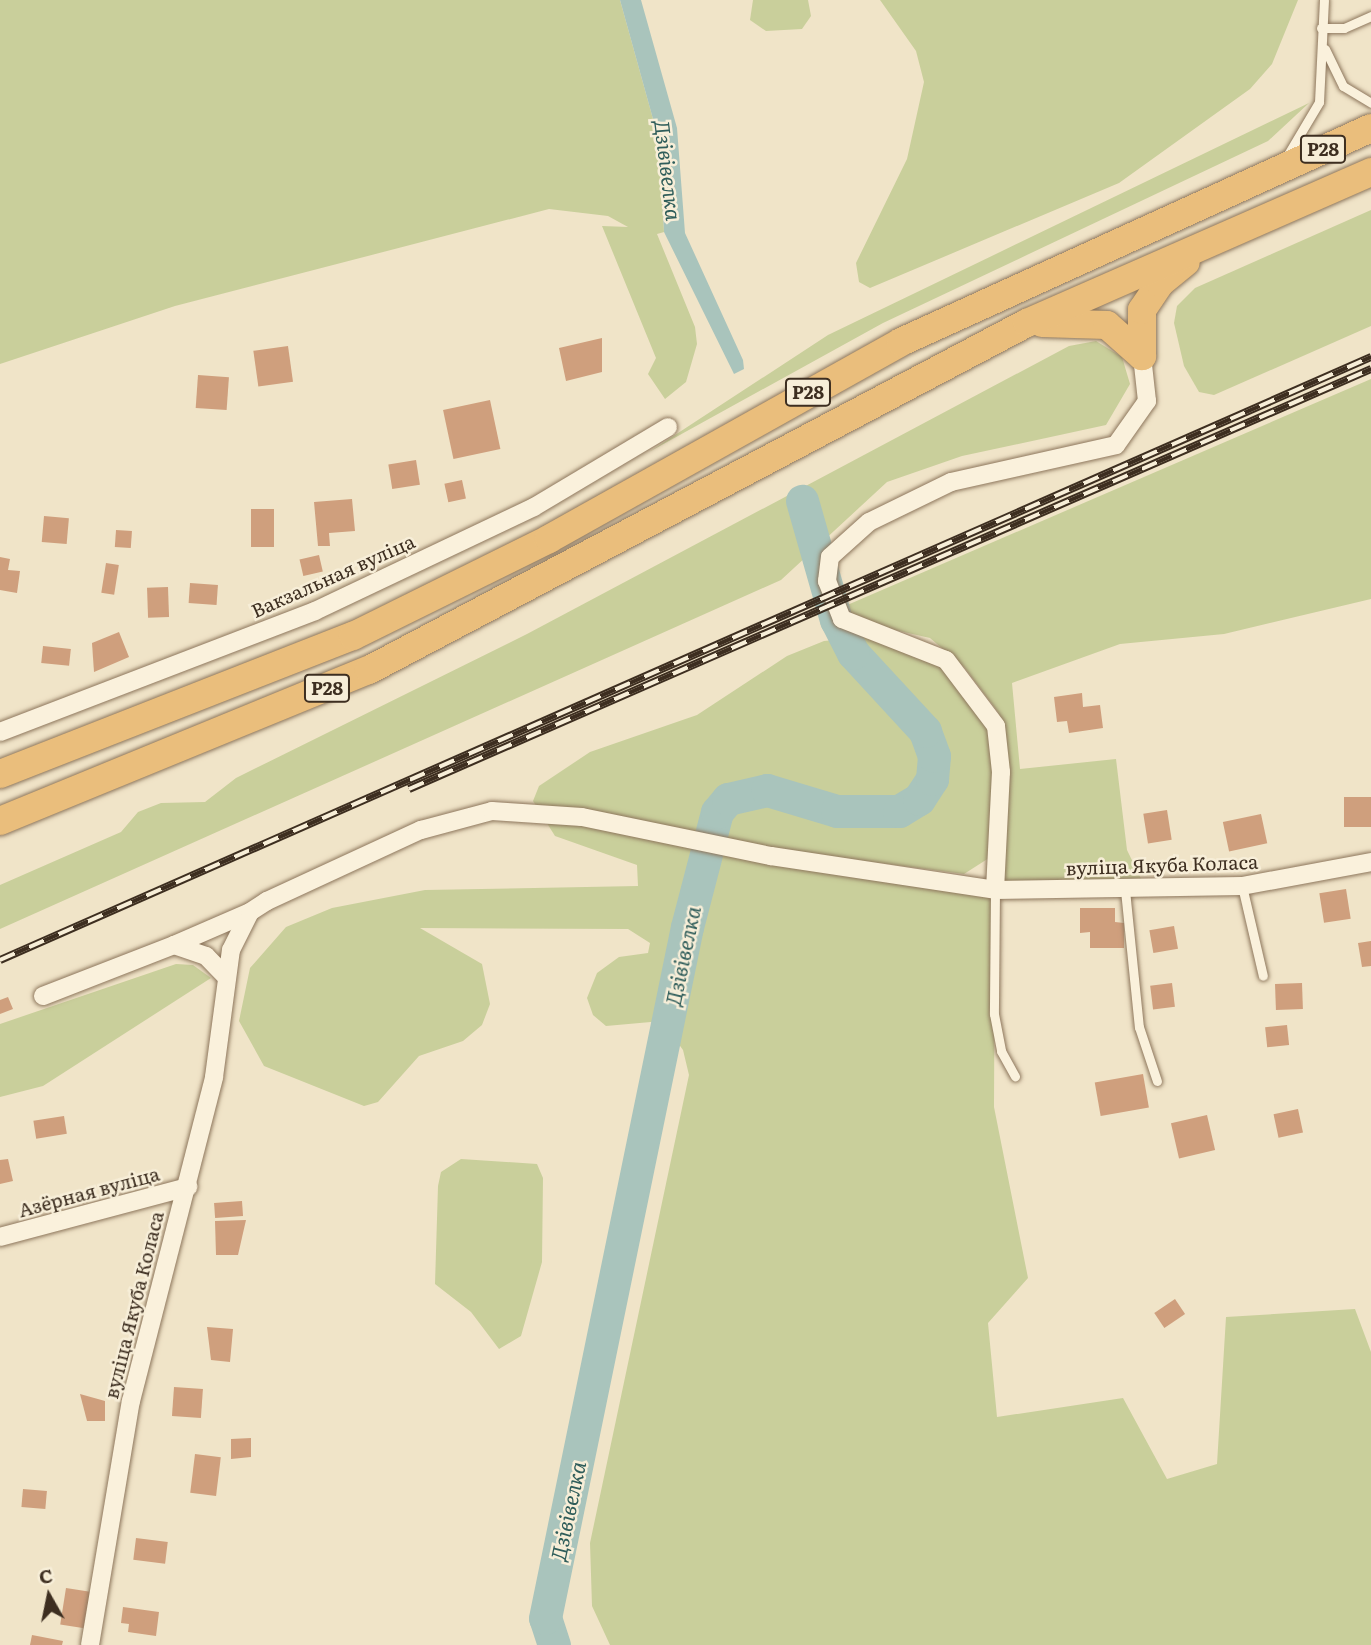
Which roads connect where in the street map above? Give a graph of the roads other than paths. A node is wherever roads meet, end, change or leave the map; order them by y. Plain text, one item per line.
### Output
1 (1324, 0) edge
2 (1371, 16) edge
3 (1321, 28) junction
4 (1324, 47) junction
5 (1371, 103) edge
6 (1371, 128) edge
7 (1275, 171) junction
8 (1371, 172) edge
9 (1218, 237) junction
10 (1027, 323) junction
11 (1142, 356) junction
12 (668, 427) dead end
13 (0, 732) edge
14 (0, 774) edge
15 (0, 821) edge
16 (1371, 862) edge
17 (1242, 886) junction
18 (995, 890) junction
19 (1125, 890) junction
20 (250, 912) junction
21 (174, 945) junction
22 (1263, 976) dead end
23 (226, 977) junction
24 (43, 996) dead end
25 (1015, 1076) dead end
26 (1157, 1080) dead end
27 (188, 1187) junction
28 (0, 1237) edge
29 (90, 1645) edge

1 - 3 lane
2 - 3 lane
3 - 4 lane
4 - 5 lane
4 - 7 lane
6 - 7 highway, Р28
7 - 14 highway, Р28
8 - 9 highway, Р28
9 - 10 highway, Р28
9 - 11 highway
10 - 11 highway
10 - 15 highway, Р28
11 - 18 street
12 - 13 street, Вакзальная вуліца
16 - 17 street, вуліца Якуба Коласа
17 - 19 street, вуліца Якуба Коласа
17 - 22 lane
18 - 19 street, вуліца Якуба Коласа
18 - 20 street, вуліца Якуба Коласа
18 - 25 lane
19 - 26 lane
20 - 21 street, вуліца Якуба Коласа
20 - 23 street, вуліца Якуба Коласа
21 - 23 street
21 - 24 street, вуліца Якуба Коласа
23 - 27 street, вуліца Якуба Коласа
27 - 28 street, Азёрная вуліца
27 - 29 street, вуліца Якуба Коласа

